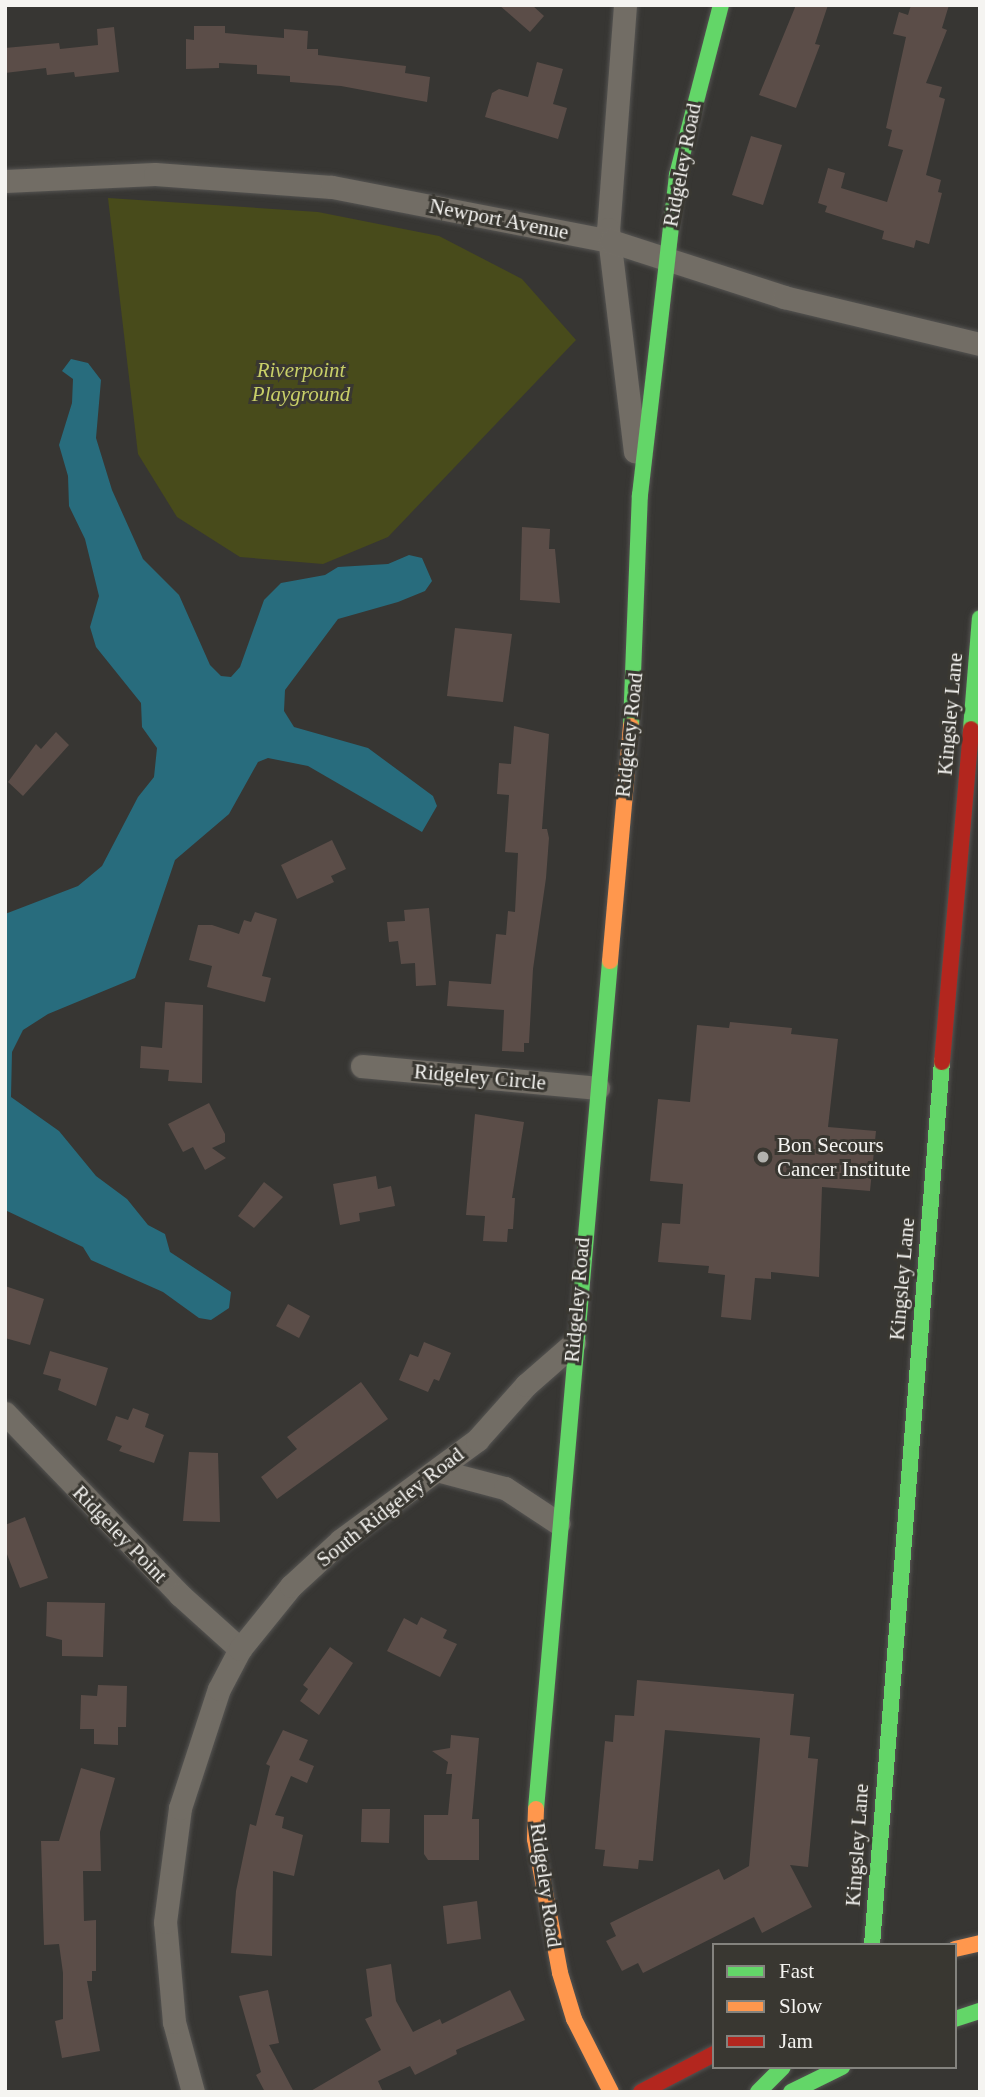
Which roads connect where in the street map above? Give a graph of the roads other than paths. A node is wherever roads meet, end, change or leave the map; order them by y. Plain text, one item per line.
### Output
1 (721, 5) edge
2 (623, 7) edge
3 (5, 181) edge
4 (611, 241) junction
5 (665, 259) junction
6 (980, 344) edge
7 (640, 495) junction
8 (980, 618) edge
9 (362, 1066) dead end
10 (598, 1088) junction
11 (574, 1343) junction
12 (5, 1413) edge
13 (440, 1471) junction
14 (558, 1523) junction
15 (240, 1649) junction
16 (980, 1942) edge
17 (872, 1943) edge
18 (957, 1949) edge
19 (980, 2011) edge
20 (957, 2018) edge
21 (712, 2055) edge
22 (781, 2069) edge
23 (838, 2069) edge
24 (193, 2092) edge
25 (611, 2092) edge
26 (641, 2092) edge
27 (758, 2092) edge
28 (791, 2092) edge

1 - 5 street, Ridgeley Road
2 - 4 street, Ridgeley Road
3 - 4 street, Newport Avenue
4 - 5 street, Newport Avenue
4 - 7 street, Ridgeley Road
5 - 6 street, Newport Avenue
5 - 7 street, Ridgeley Road
7 - 10 street, Ridgeley Road
8 - 17 street, Kingsley Lane
9 - 10 street, Ridgeley Circle
10 - 11 street, Ridgeley Road
11 - 13 street, South Ridgeley Road
11 - 14 street, Ridgeley Road
12 - 15 street, Ridgeley Point
13 - 14 street
13 - 15 street, South Ridgeley Road
14 - 25 street, Ridgeley Road
15 - 24 street, South Ridgeley Road
16 - 18 street
19 - 20 street
21 - 26 street
22 - 27 street
23 - 28 street

